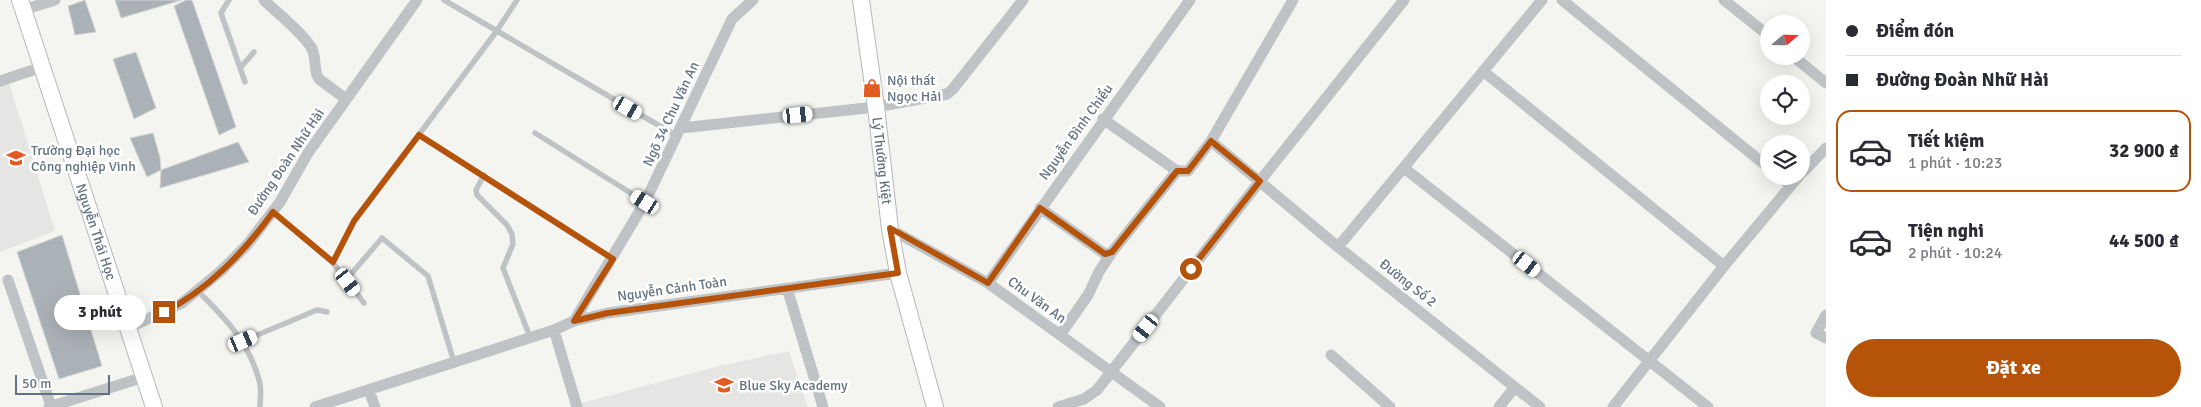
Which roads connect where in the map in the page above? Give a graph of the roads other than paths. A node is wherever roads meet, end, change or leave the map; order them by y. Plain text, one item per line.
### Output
1 (55, 0) edge
2 (229, 0) edge
3 (264, 0) edge
4 (416, 0) edge
5 (444, 0) edge
6 (518, 0) edge
7 (753, 0) edge
8 (861, 0) edge
9 (1023, 0) edge
10 (1190, 0) edge
11 (1293, 0) edge
12 (1404, 0) edge
13 (1542, 0) edge
14 (1562, 0) edge
15 (1724, 0) edge
16 (22, 5) edge
17 (1760, 29) edge
18 (496, 32) junction
19 (254, 52) dead end
20 (1804, 65) edge
21 (42, 67) junction
22 (240, 68) junction
23 (1484, 71) junction
24 (0, 81) edge
25 (245, 82) dead end
26 (1826, 83) edge
27 (346, 99) junction
28 (876, 106) junction
29 (1104, 119) junction
30 (679, 132) junction
31 (535, 133) dead end
32 (419, 135) junction
33 (1211, 141) junction
34 (1826, 148) edge
35 (1760, 161) edge
36 (1810, 165) edge
37 (1404, 168) junction
38 (1177, 171) junction
39 (484, 175) junction
40 (1260, 181) junction
41 (1791, 186) edge
42 (645, 202) junction
43 (1040, 208) junction
44 (273, 212) junction
45 (890, 228) junction
46 (1338, 247) junction
47 (1112, 252) junction
48 (613, 259) junction
49 (333, 262) junction
50 (1724, 266) junction
51 (898, 273) junction
52 (346, 280) junction
53 (4, 281) edge
54 (988, 283) junction
55 (787, 288) junction
56 (197, 290) junction
57 (364, 304) dead end
58 (328, 312) dead end
59 (1826, 315) edge
60 (574, 321) junction
61 (128, 328) junction
62 (554, 330) junction
63 (1060, 335) junction
64 (530, 337) junction
65 (1826, 338) edge
66 (243, 341) junction
67 (1331, 355) dead end
68 (1651, 361) junction
69 (454, 362) junction
70 (1111, 372) junction
71 (144, 376) junction
72 (1515, 387) junction
73 (369, 390) junction
74 (50, 407) edge
75 (154, 407) edge
76 (260, 407) edge
77 (315, 407) edge
78 (375, 407) edge
79 (577, 407) edge
80 (823, 407) edge
81 (935, 407) edge
82 (1058, 407) edge
83 (1160, 407) edge
84 (1390, 407) edge
85 (1498, 407) edge
86 (1540, 407) edge
87 (1613, 407) edge
88 (1708, 407) edge

1 - 16 street
2 - 22 lane
3 - 27 street
4 - 27 street, Đường Đoàn Nhữ Hài
5 - 18 lane
6 - 18 lane
7 - 30 street, Ngõ 34 Chu Văn An
8 - 28 main road, Lý Thường Kiệt
9 - 28 street
10 - 29 street, Nguyễn Đình Chiểu
11 - 33 street
12 - 40 street
13 - 23 street
14 - 35 street
15 - 17 street
16 - 21 main road, Nguyễn Thái Học
18 - 30 lane
18 - 32 lane
19 - 22 lane
20 - 26 street
21 - 24 street
21 - 61 main road, Nguyễn Thái Học
22 - 25 lane
23 - 37 street
23 - 50 street
27 - 44 street, Đường Đoàn Nhữ Hài
28 - 30 street
28 - 45 main road, Lý Thường Kiệt
29 - 38 street
29 - 43 street, Nguyễn Đình Chiểu
30 - 42 street, Ngõ 34 Chu Văn An
31 - 42 lane
32 - 39 lane
32 - 49 lane
33 - 38 street
33 - 40 street, Đường Số 2
34 - 36 street
37 - 46 street
37 - 68 street
38 - 47 street
39 - 48 lane
39 - 64 lane
40 - 46 street, Đường Số 2
40 - 70 street
41 - 50 street
42 - 48 street, Ngõ 34 Chu Văn An
43 - 47 street
43 - 54 street, Nguyễn Đình Chiểu
44 - 49 lane
44 - 56 street, Đường Đoàn Nhữ Hài
45 - 51 main road, Lý Thường Kiệt
45 - 54 street, Chu Văn An
46 - 72 street, Đường Số 2
47 - 63 street
48 - 60 street, Ngõ 34 Chu Văn An
49 - 52 lane
50 - 68 street
51 - 55 street, Nguyễn Cảnh Toàn
51 - 81 main road, Lý Thường Kiệt
52 - 57 lane
52 - 69 lane
53 - 74 street
54 - 63 street, Chu Văn An
55 - 60 street, Nguyễn Cảnh Toàn
55 - 80 street
56 - 61 street, Đường Đoàn Nhữ Hài
56 - 66 lane
58 - 66 lane
59 - 65 street
60 - 62 street, Nguyễn Cảnh Toàn
61 - 71 main road, Nguyễn Thái Học
62 - 64 street, Nguyễn Cảnh Toàn
62 - 79 street
63 - 70 street, Chu Văn An
64 - 69 street, Nguyễn Cảnh Toàn
66 - 76 lane
67 - 84 street
68 - 87 street
68 - 88 street
69 - 73 street, Nguyễn Cảnh Toàn
70 - 82 street
70 - 83 street, Chu Văn An
71 - 74 street
71 - 75 main road, Nguyễn Thái Học
72 - 85 street
72 - 86 street, Đường Số 2
73 - 77 street, Nguyễn Cảnh Toàn
73 - 78 street

